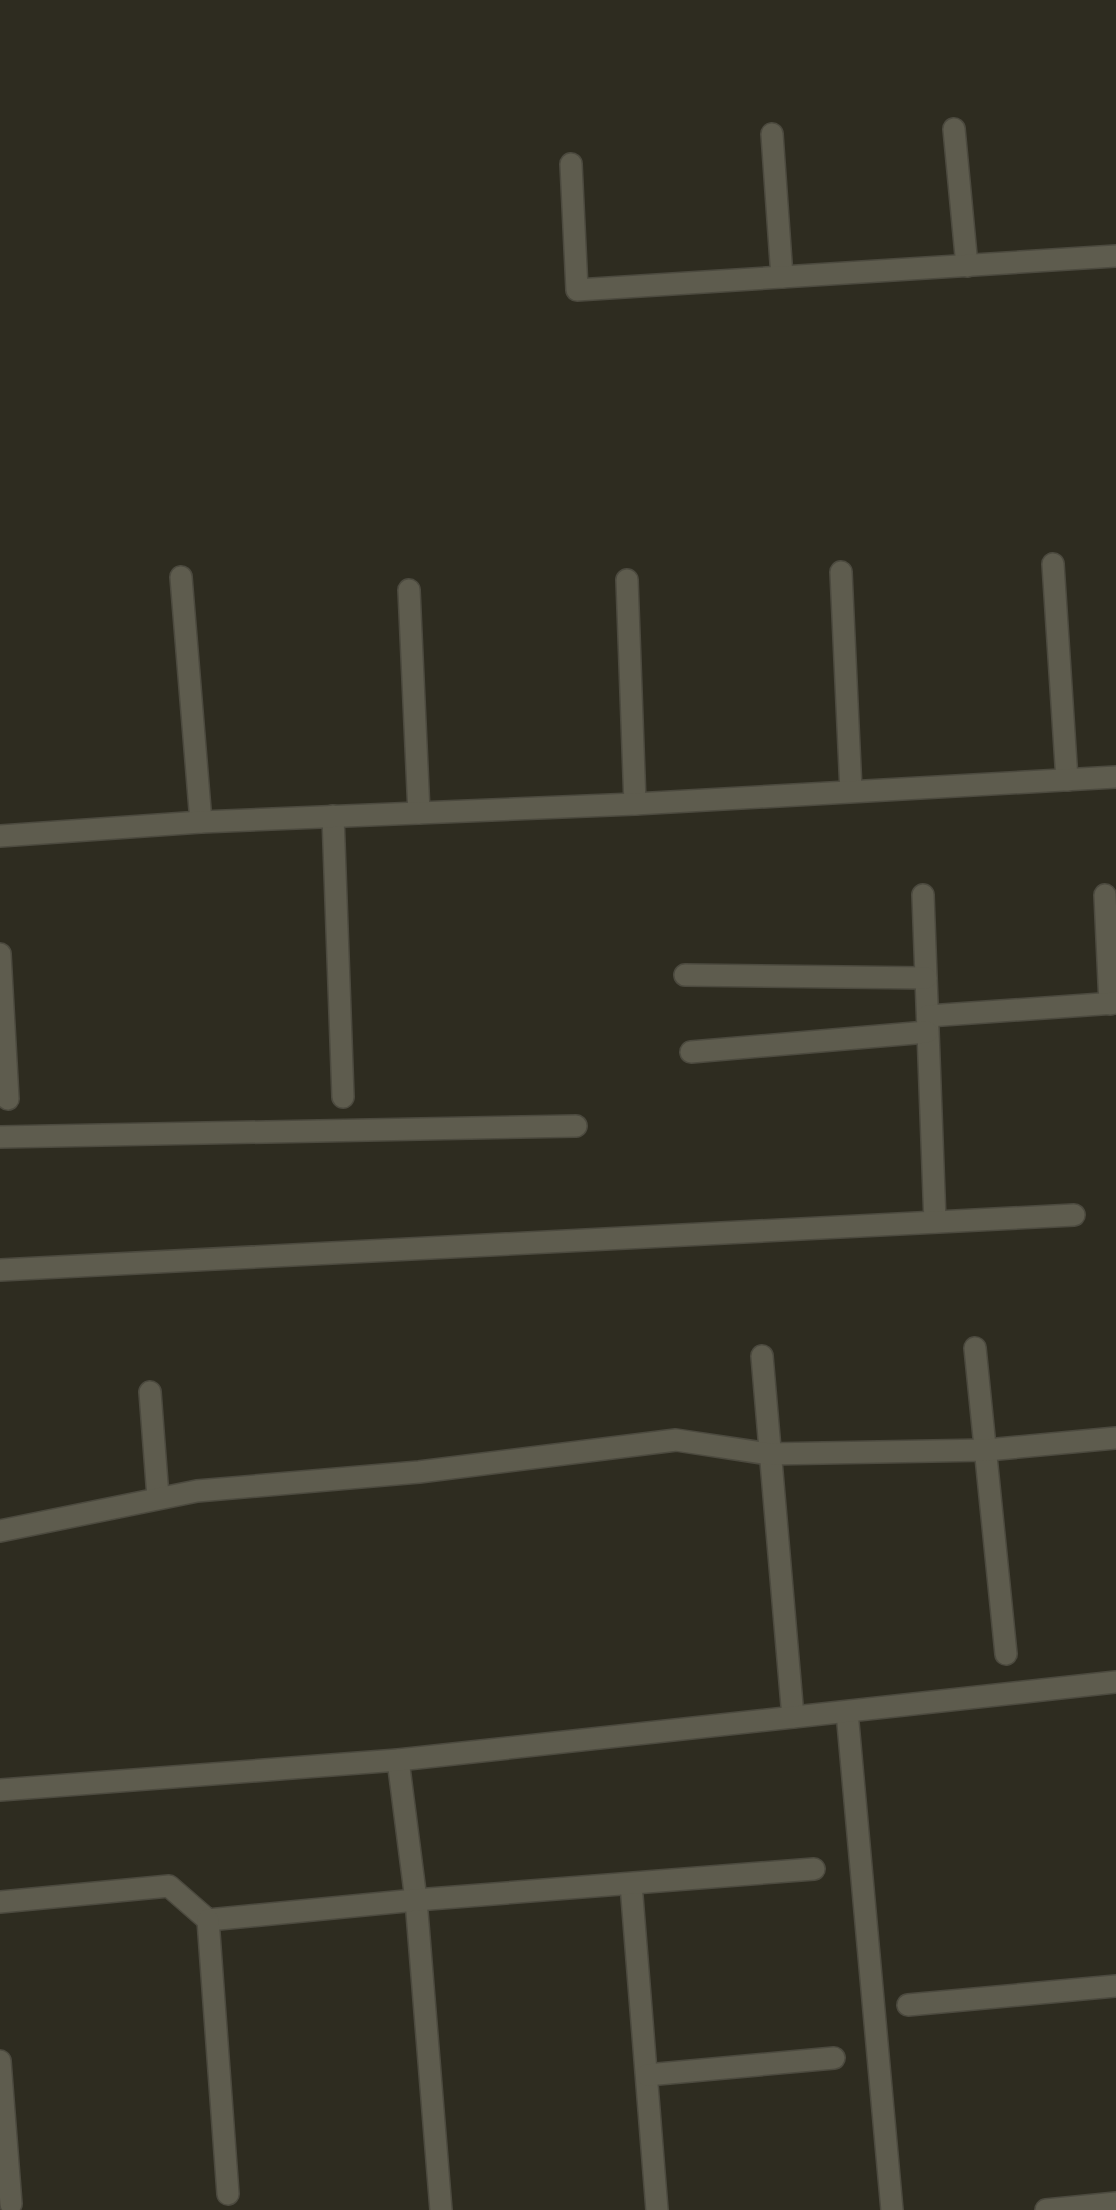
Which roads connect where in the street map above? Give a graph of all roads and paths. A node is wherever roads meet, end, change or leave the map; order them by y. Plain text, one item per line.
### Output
1 (954, 129) dead end
2 (772, 134) dead end
3 (571, 164) dead end
4 (1116, 256) edge
5 (967, 266) junction
6 (782, 277) junction
7 (1053, 564) dead end
8 (841, 572) dead end
9 (181, 577) dead end
10 (627, 580) dead end
11 (409, 590) dead end
12 (1116, 777) edge
13 (1067, 780) junction
14 (850, 791) junction
15 (635, 804) junction
16 (419, 813) junction
17 (333, 816) junction
18 (201, 822) junction
19 (0, 836) edge
20 (923, 895) dead end
21 (1105, 895) dead end
22 (0, 954) edge
23 (685, 975) dead end
24 (926, 978) junction
25 (1113, 1003) edge
26 (928, 1024) junction
27 (691, 1052) dead end
28 (343, 1097) dead end
29 (8, 1099) dead end
30 (576, 1126) dead end
31 (0, 1137) edge
32 (1074, 1215) dead end
33 (935, 1222) junction
34 (0, 1269) edge
35 (975, 1348) dead end
36 (762, 1356) dead end
37 (150, 1392) dead end
38 (1116, 1438) edge
39 (986, 1450) junction
40 (769, 1454) junction
41 (158, 1497) junction
42 (0, 1531) edge
43 (1006, 1654) dead end
44 (1116, 1682) edge
45 (847, 1712) junction
46 (793, 1717) junction
47 (398, 1760) junction
48 (0, 1790) edge
49 (814, 1869) dead end
50 (631, 1885) junction
51 (416, 1900) junction
52 (0, 1902) edge
53 (208, 1920) junction
54 (1116, 1986) edge
55 (908, 2004) dead end
56 (834, 2058) dead end
57 (0, 2061) edge
58 (647, 2075) junction
59 (228, 2194) dead end
60 (1116, 2203) edge
61 (11, 2204) dead end
62 (441, 2210) edge
63 (657, 2210) edge
64 (892, 2210) edge
65 (1046, 2210) edge

1 - 5 street
2 - 6 street
3 - 6 street
4 - 5 street
5 - 6 street
7 - 13 street
8 - 14 street
9 - 18 street
10 - 15 street
11 - 16 street
12 - 13 street
13 - 14 street
14 - 15 street
15 - 16 street
16 - 17 street
17 - 18 street
17 - 28 street
18 - 19 street
20 - 24 street
21 - 25 street
22 - 29 street
23 - 24 street
24 - 26 street
25 - 26 street
26 - 27 street
26 - 33 street
30 - 31 street
32 - 33 street
33 - 34 street
35 - 39 street
36 - 40 street
37 - 41 street
38 - 39 street
39 - 40 street
39 - 43 street
40 - 41 street
40 - 46 street
41 - 42 street
44 - 45 street
45 - 46 street
45 - 64 street
46 - 47 street
47 - 48 street
47 - 51 street
49 - 50 street
50 - 51 street
50 - 58 street
51 - 53 street
51 - 62 street
52 - 53 street
53 - 59 street
54 - 55 street
56 - 58 street
57 - 61 street
58 - 63 street
60 - 65 street

